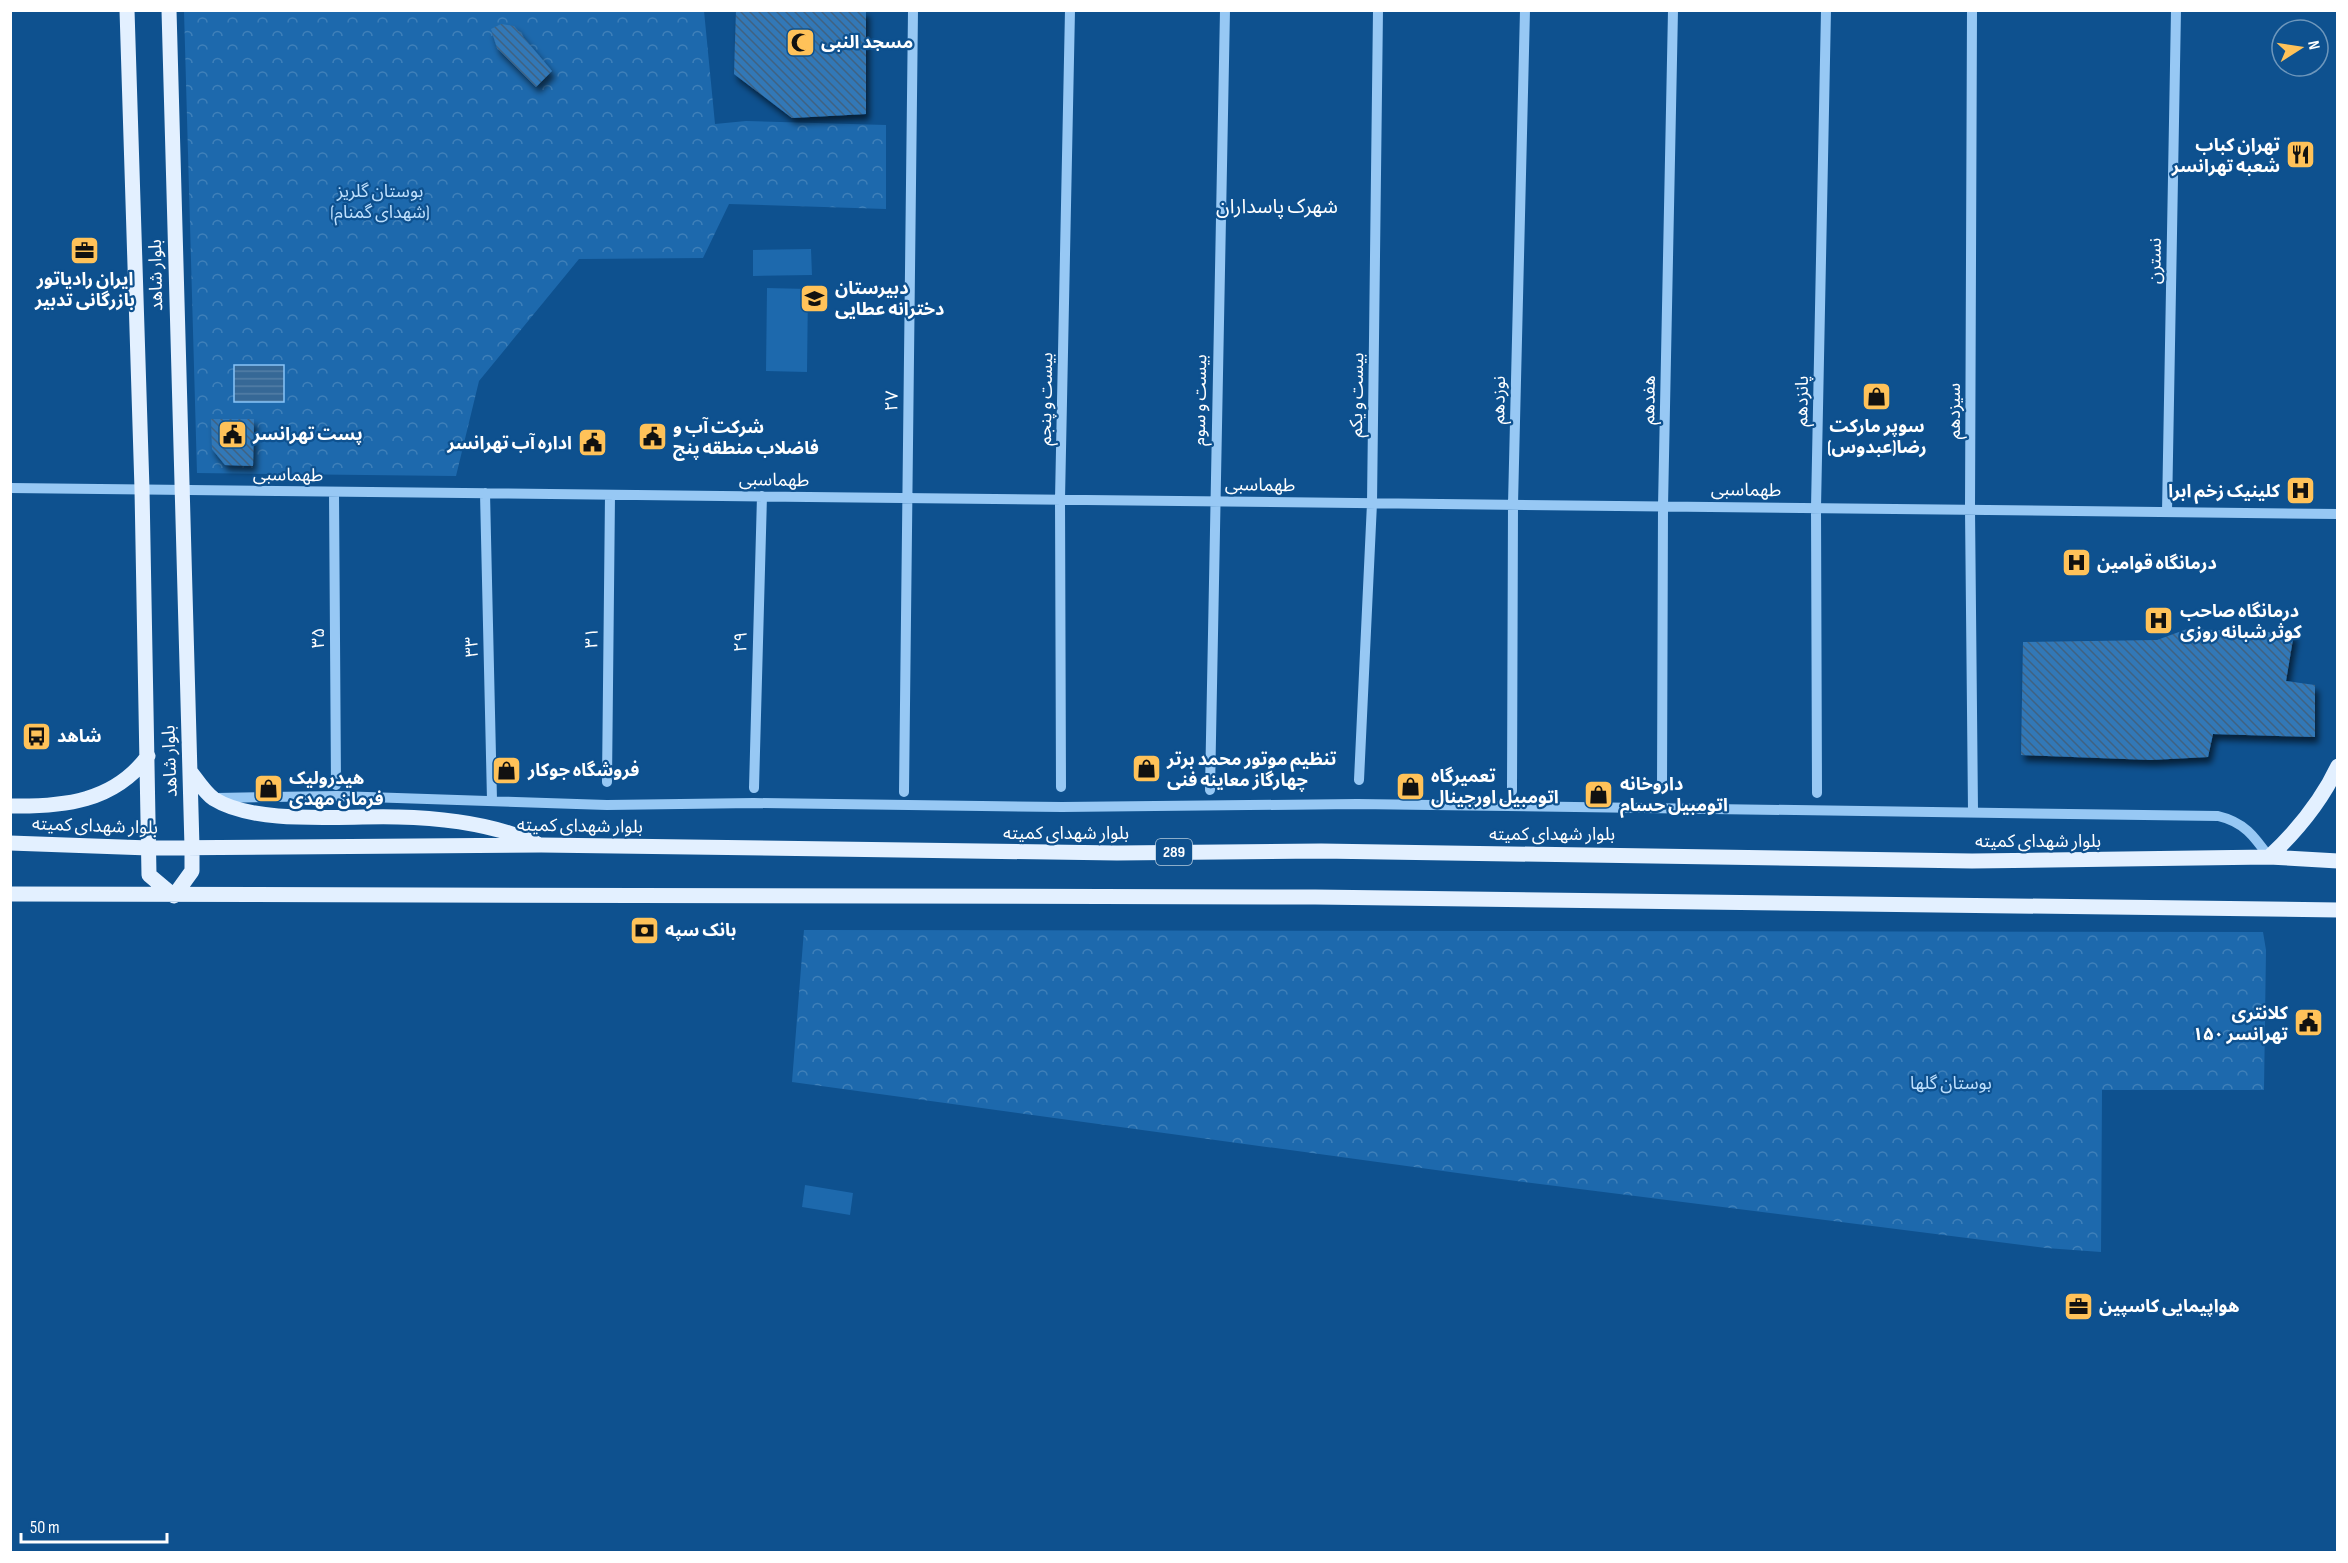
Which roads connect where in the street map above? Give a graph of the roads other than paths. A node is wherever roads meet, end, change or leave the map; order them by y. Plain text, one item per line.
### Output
1 (126, 10) edge
2 (169, 10) edge
3 (913, 10) edge
4 (1071, 10) edge
5 (1225, 10) edge
6 (1378, 10) edge
7 (1525, 10) edge
8 (1673, 10) edge
9 (1826, 10) edge
10 (1972, 10) edge
11 (2176, 10) edge
12 (10, 488) edge
13 (142, 489) junction
14 (182, 490) junction
15 (334, 492) junction
16 (485, 493) junction
17 (610, 495) junction
18 (762, 496) junction
19 (907, 498) junction
20 (1060, 500) junction
21 (1215, 501) junction
22 (1372, 503) junction
23 (1513, 504) junction
24 (1663, 506) junction
25 (1816, 508) junction
26 (1970, 510) junction
27 (2167, 512) junction
28 (2337, 514) edge
29 (148, 756) junction
30 (2337, 766) edge
31 (190, 771) junction
32 (1359, 780) dead end
33 (607, 782) dead end
34 (336, 785) dead end
35 (1061, 787) dead end
36 (754, 788) dead end
37 (1210, 790) dead end
38 (1662, 790) dead end
39 (1512, 791) dead end
40 (904, 792) dead end
41 (1817, 793) dead end
42 (213, 799) junction
43 (492, 800) junction
44 (10, 806) edge
45 (1973, 811) junction
46 (10, 843) edge
47 (541, 845) junction
48 (192, 847) junction
49 (149, 848) junction
50 (2269, 857) junction
51 (2337, 861) edge
52 (10, 894) edge
53 (174, 896) junction
54 (2337, 910) edge

1 - 13 main road, بلوار شاهد
2 - 14 main road, بلوار شاهد
3 - 19 street, ۲۷
4 - 20 street, بیست و پنجم
5 - 21 street, بیست و سوم
6 - 22 street, بیست و یکم
7 - 23 street, نوزدهم
8 - 24 street, هفدهم
9 - 25 street, پانزدهم
10 - 26 street, سیزدهم
11 - 27 street, نسترن
12 - 13 street
13 - 14 street, طهماسبی
13 - 29 main road, بلوار شاهد
14 - 15 street, طهماسبی
14 - 31 main road, بلوار شاهد
15 - 16 street, طهماسبی
15 - 34 street, ۳۵
16 - 17 street, طهماسبی
16 - 43 street, ۳۳
17 - 18 street, طهماسبی
17 - 33 street, ۳۱
18 - 19 street, طهماسبی
18 - 36 street, ۲۹
19 - 20 street, طهماسبی
19 - 40 street, ۲۷
20 - 21 street, طهماسبی
20 - 35 street, بیست و پنجم
21 - 22 street, طهماسبی
21 - 37 street, بیست و سوم
22 - 23 street, طهماسبی
22 - 32 street, بیست و یکم
23 - 24 street, طهماسبی
23 - 39 street, نوزدهم
24 - 25 street, طهماسبی
24 - 38 street, هفدهم
25 - 26 street, طهماسبی
25 - 41 street, پانزدهم
26 - 27 street, طهماسبی
26 - 45 street, سیزدهم
27 - 28 street, طهماسبی
29 - 44 main road
29 - 49 main road, بلوار شاهد
30 - 50 main road
31 - 42 main road
31 - 48 main road, بلوار شاهد
42 - 43 street
42 - 47 main road
43 - 45 street
45 - 50 street
46 - 49 main road, بلوار شهدای کمیته / 289
47 - 48 main road, بلوار شهدای کمیته / 289
47 - 50 main road, بلوار شهدای کمیته / 289
48 - 49 main road, بلوار شهدای کمیته / 289
48 - 53 main road, بلوار شاهد
49 - 53 main road, بلوار شاهد
50 - 51 main road, بلوار شهدای کمیته / 289
52 - 53 main road
53 - 54 main road

